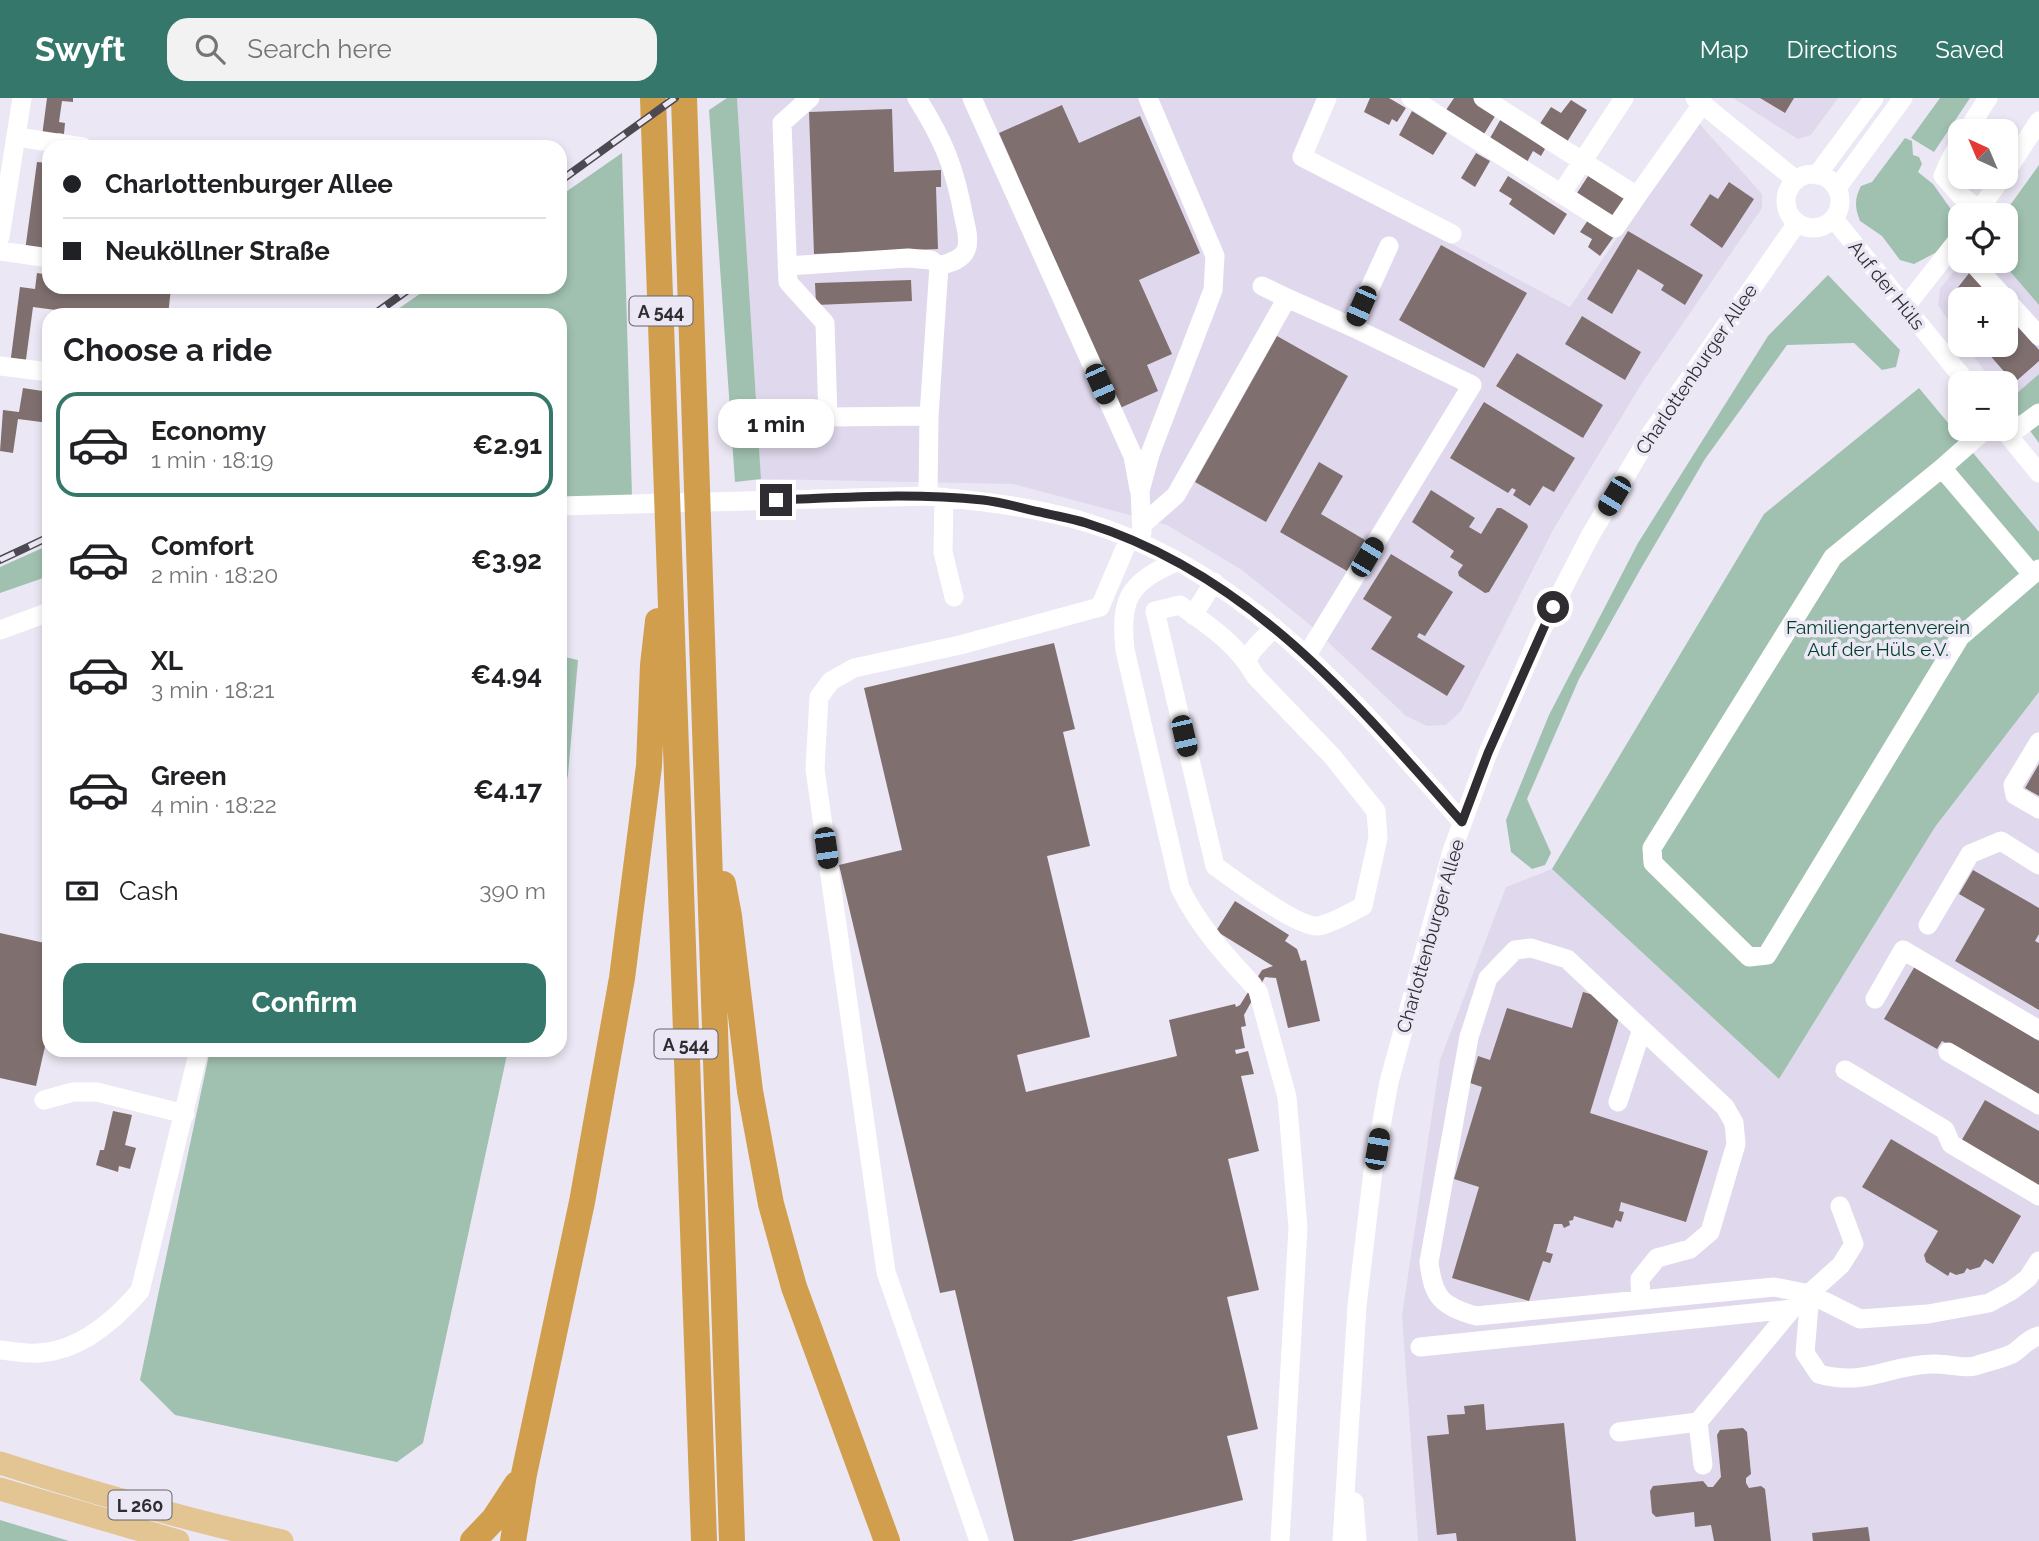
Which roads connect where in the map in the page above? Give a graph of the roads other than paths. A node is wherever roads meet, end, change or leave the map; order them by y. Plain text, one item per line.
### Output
1 (22, 98) edge
2 (653, 98) edge
3 (684, 98) edge
4 (810, 98) edge
5 (917, 98) edge
6 (972, 98) edge
7 (1148, 98) edge
8 (1327, 98) edge
9 (1411, 98) edge
10 (1483, 98) edge
11 (1624, 98) edge
12 (1874, 98) edge
13 (1903, 98) edge
14 (1988, 98) edge
15 (1699, 101) edge
16 (1975, 119) edge
17 (2039, 121) edge
18 (17, 137) junction
19 (42, 141) edge
20 (2018, 153) edge
21 (1583, 162) junction
22 (1948, 165) edge
23 (1817, 174) junction
24 (1796, 180) junction
25 (1948, 182) edge
26 (1837, 188) junction
27 (1955, 189) edge
28 (1561, 194) junction
29 (1636, 196) junction
30 (1968, 203) edge
31 (1834, 219) junction
32 (1797, 223) junction
33 (1452, 234) dead end
34 (0, 237) edge
35 (1389, 246) dead end
36 (0, 251) edge
37 (1948, 255) edge
38 (42, 257) edge
39 (787, 266) junction
40 (939, 266) junction
41 (1982, 273) edge
42 (1262, 286) dead end
43 (1287, 298) junction
44 (1906, 306) junction
45 (1352, 327) junction
46 (2039, 336) edge
47 (0, 366) edge
48 (42, 371) edge
49 (1957, 371) edge
50 (2039, 413) edge
51 (929, 416) junction
52 (2018, 425) edge
53 (1972, 441) edge
54 (2013, 441) edge
55 (1942, 468) junction
56 (2039, 473) edge
57 (1140, 491) junction
58 (936, 496) junction
59 (567, 506) edge
60 (1137, 536) junction
61 (668, 548) junction
62 (1176, 562) junction
63 (2036, 571) edge
64 (1214, 582) junction
65 (954, 597) dead end
66 (1100, 607) junction
67 (42, 615) edge
68 (1193, 615) junction
69 (1274, 627) junction
70 (0, 630) edge
71 (1125, 650) junction
72 (1307, 655) junction
73 (1247, 661) junction
74 (2039, 742) edge
75 (707, 803) junction
76 (2039, 808) edge
77 (1462, 822) junction
78 (2039, 865) edge
79 (1928, 925) dead end
80 (1875, 999) dead end
81 (1642, 1029) junction
82 (2039, 1030) edge
83 (1948, 1052) dead end
84 (197, 1057) edge
85 (1845, 1070) dead end
86 (44, 1100) dead end
87 (1618, 1102) dead end
88 (2039, 1105) edge
89 (185, 1114) junction
90 (2039, 1196) edge
91 (1840, 1206) dead end
92 (2039, 1261) edge
93 (2034, 1282) edge
94 (1810, 1294) junction
95 (1641, 1300) junction
96 (1792, 1309) junction
97 (2039, 1336) edge
98 (1420, 1347) dead end
99 (0, 1350) edge
100 (1698, 1422) junction
101 (1619, 1432) dead end
102 (1350, 1442) junction
103 (0, 1463) edge
104 (1703, 1465) dead end
105 (524, 1474) junction
106 (0, 1489) edge
107 (178, 1541) edge
108 (282, 1541) edge
109 (473, 1541) edge
110 (513, 1541) edge
111 (704, 1541) edge
112 (732, 1541) edge
113 (887, 1541) edge
114 (979, 1541) edge
115 (1280, 1541) edge
116 (1342, 1541) edge
117 (1357, 1541) edge

1 - 18 street
2 - 61 highway, A 544
3 - 75 highway, A 544
4 - 39 street
5 - 40 street
6 - 57 street
7 - 57 street
8 - 33 street
9 - 28 street
10 - 21 street
11 - 21 street
12 - 23 street
13 - 26 street
14 - 16 street
15 - 24 street
15 - 29 street
17 - 20 street
18 - 19 street
18 - 34 street
21 - 28 street
21 - 29 street
22 - 25 street
23 - 24 street
23 - 26 street
24 - 32 street
26 - 31 street
27 - 30 street
28 - 29 street
31 - 32 street
31 - 44 street, Auf der Hüls
32 - 77 street, Charlottenburger Allee
35 - 45 street
36 - 38 street
37 - 44 street
39 - 40 street
39 - 51 street
40 - 51 street
41 - 46 street
42 - 43 street
43 - 45 street
43 - 60 street
44 - 49 street, Auf der Hüls
45 - 72 street
47 - 48 street
50 - 52 street
51 - 58 street
53 - 55 street
54 - 56 street
55 - 63 street
55 - 63 street
57 - 60 street
58 - 59 street
58 - 60 street
58 - 65 street
60 - 62 street
60 - 66 street
61 - 105 highway
61 - 111 highway, A 544
62 - 64 street
62 - 71 street
64 - 68 street
64 - 69 street
66 - 71 street
66 - 114 street
67 - 70 street
68 - 73 street
68 - 73 street
69 - 72 street
69 - 73 street
71 - 115 street
72 - 77 street
74 - 76 street
75 - 112 highway, A 544
75 - 113 highway
77 - 102 street, Charlottenburger Allee
78 - 79 street
80 - 82 street
81 - 87 street
81 - 95 street
81 - 95 street
83 - 88 street
84 - 89 street
85 - 90 street
86 - 89 street
89 - 99 street
91 - 94 street
92 - 93 street
93 - 94 street
94 - 95 street
94 - 96 street
94 - 97 street
96 - 98 street
96 - 100 street
100 - 101 street
100 - 104 street
102 - 116 street, Charlottenburger Allee
102 - 117 street, Charlottenburger Allee
103 - 108 main road, L 260
105 - 109 highway
105 - 110 highway
106 - 107 main road, L 260

